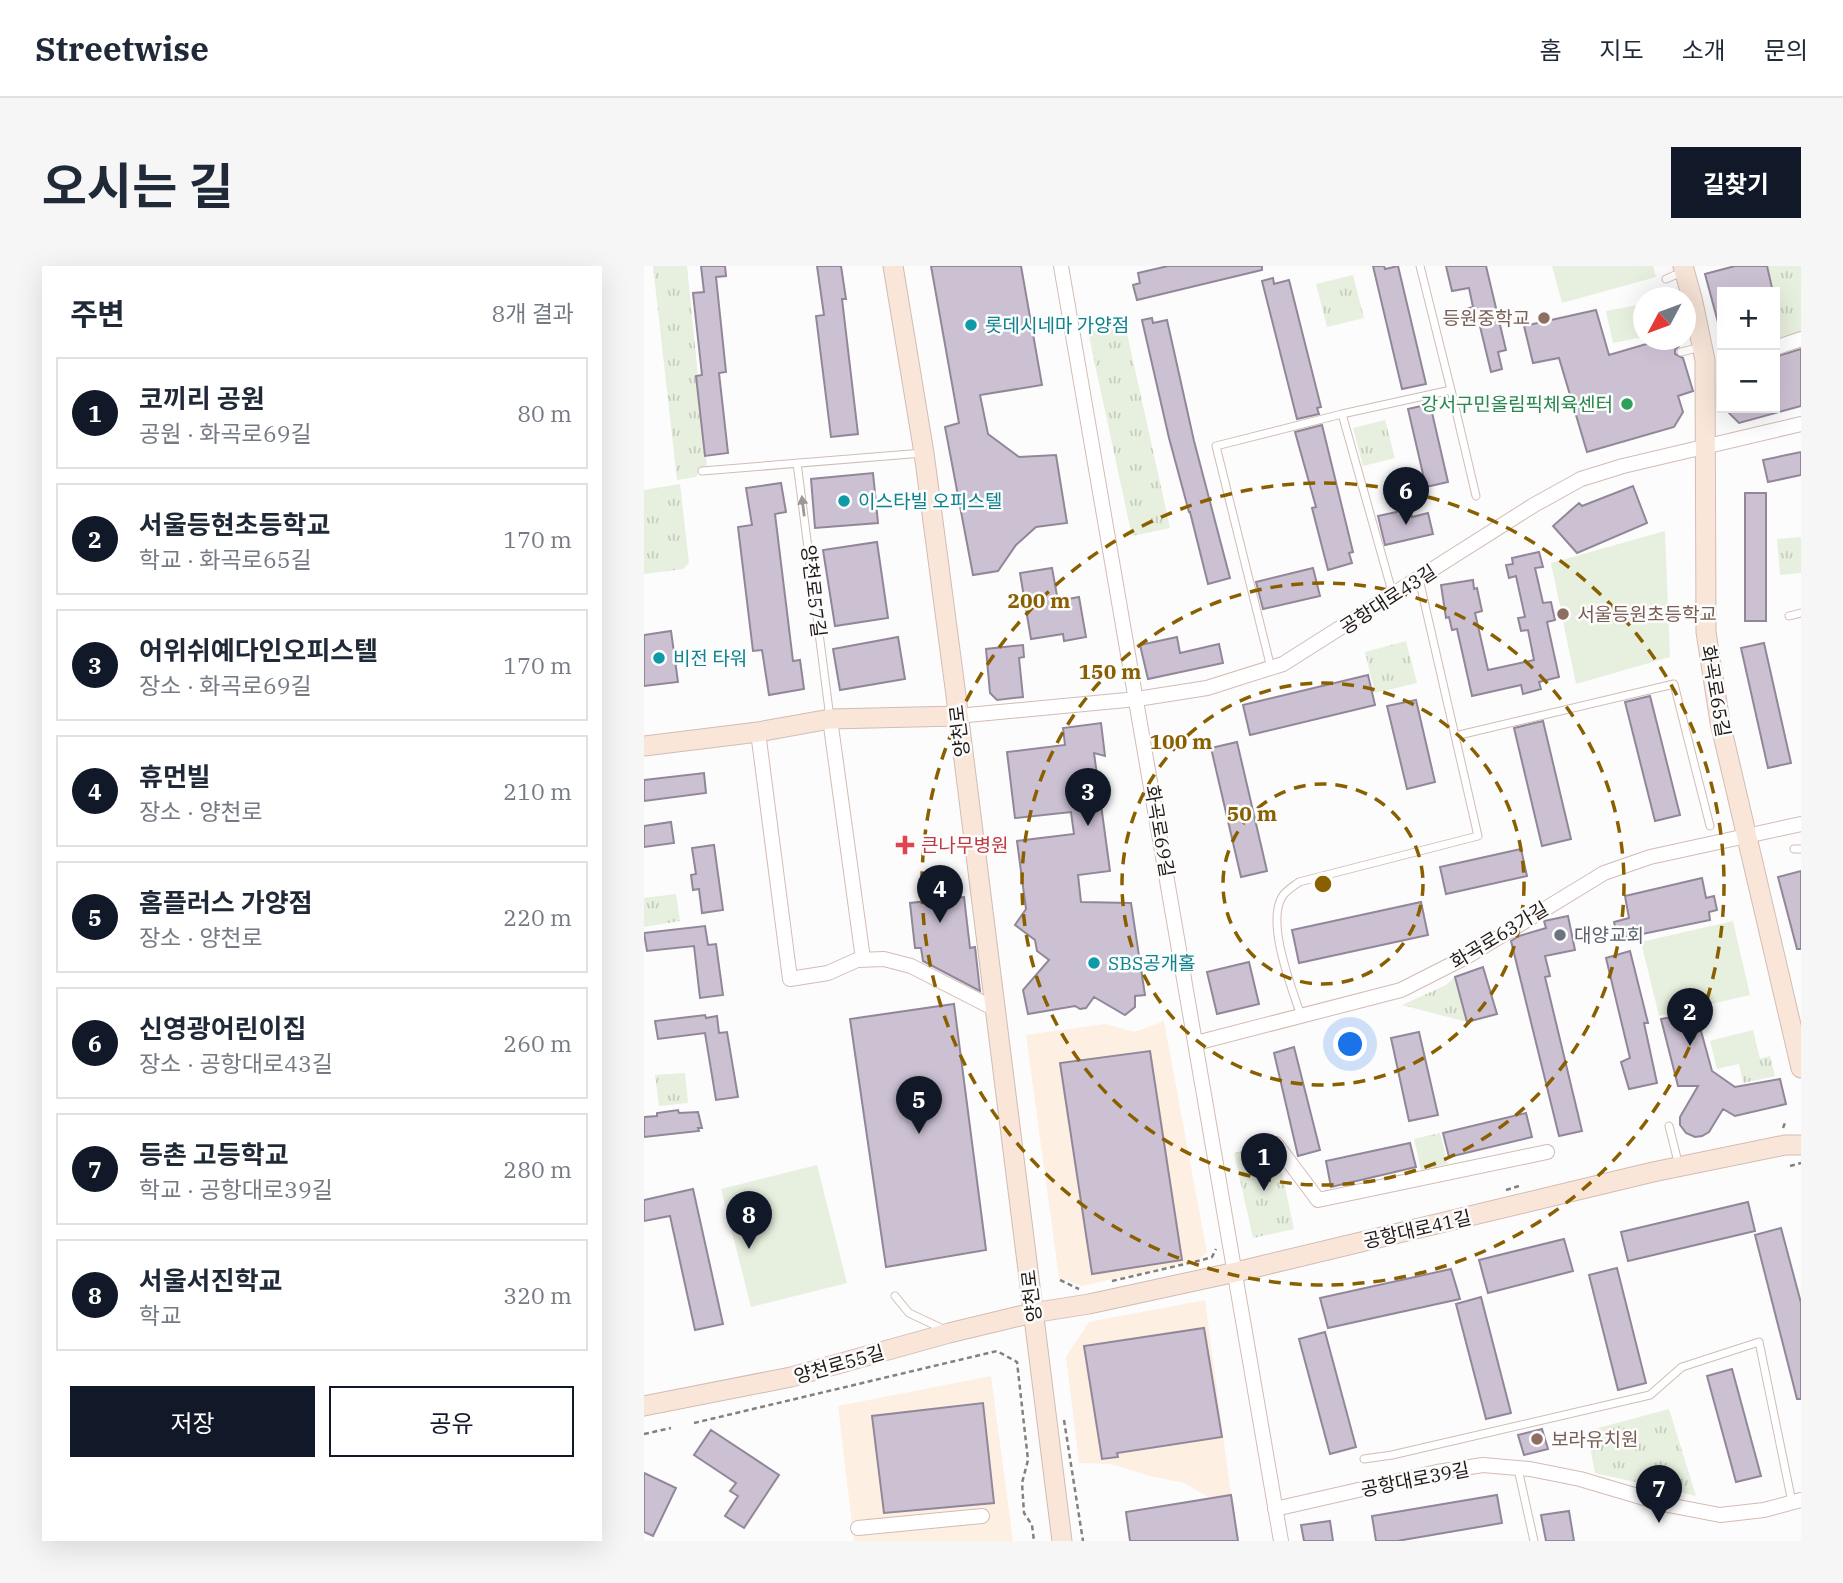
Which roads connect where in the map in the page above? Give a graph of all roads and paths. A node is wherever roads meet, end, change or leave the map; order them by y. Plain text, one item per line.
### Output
1 (893, 266) edge
2 (1061, 266) edge
3 (1420, 266) edge
4 (1684, 268) edge
5 (1666, 279) dead end
6 (1801, 339) edge
7 (1780, 346) edge
8 (1702, 347) junction
9 (1681, 352) dead end
10 (1451, 390) junction
11 (1342, 414) junction
12 (1801, 424) edge
13 (1706, 447) junction
14 (924, 453) junction
15 (797, 463) junction
16 (702, 471) dead end
17 (1476, 496) dead end
18 (1419, 579) junction
19 (1393, 596) junction
20 (1801, 613) edge
21 (1790, 616) dead end
22 (1271, 668) junction
23 (1137, 699) junction
24 (957, 716) junction
25 (830, 719) junction
26 (758, 732) junction
27 (1455, 736) junction
28 (644, 746) edge
29 (1801, 824) edge
30 (1710, 826) dead end
31 (1747, 836) junction
32 (863, 959) junction
33 (995, 1010) junction
34 (1301, 1017) junction
35 (1196, 1043) junction
36 (1800, 1057) edge
37 (1786, 1120) dead end
38 (1669, 1126) dead end
39 (1782, 1129) dead end
40 (1276, 1143) dead end
41 (1801, 1145) edge
42 (1547, 1152) dead end
43 (1801, 1163) edge
44 (1790, 1166) dead end
45 (1679, 1167) junction
46 (1216, 1249) dead end
47 (1236, 1272) junction
48 (1060, 1280) dead end
49 (1101, 1283) dead end
50 (1082, 1290) dead end
51 (895, 1296) dead end
52 (1032, 1313) junction
53 (950, 1333) junction
54 (644, 1406) edge
55 (1063, 1411) dead end
56 (694, 1423) dead end
57 (671, 1428) dead end
58 (644, 1434) edge
59 (1364, 1459) dead end
60 (1517, 1468) junction
61 (1797, 1501) edge
62 (1275, 1509) junction
63 (982, 1516) dead end
64 (858, 1528) dead end
65 (1034, 1541) edge
66 (1062, 1541) edge
67 (1083, 1541) edge
68 (1281, 1541) edge
69 (1534, 1541) edge

1 - 14 street, 양천로
2 - 23 street, 화곡로69길
3 - 10 lane
4 - 5 lane
4 - 8 street, 화곡로65길
6 - 7 street
8 - 9 lane
8 - 13 street, 화곡로65길
10 - 11 lane
10 - 17 lane
11 - 19 lane
11 - 22 lane
12 - 13 street, 공항대로43길
13 - 18 street, 공항대로43길
13 - 31 street, 화곡로65길
14 - 15 lane
14 - 24 street, 양천로
15 - 16 lane
25 -> 15 lane, 양천로57길
18 - 19 street, 공항대로43길
18 - 27 lane
19 - 22 street, 공항대로43길
20 - 21 lane
22 - 23 street, 공항대로43길
23 - 24 street, 공항대로43길
23 - 35 street, 화곡로69길
24 - 25 street
24 - 33 street, 양천로
25 - 26 street
25 - 32 street, 양천로57길
26 - 28 street
26 - 32 street
27 - 30 lane
27 - 34 lane
29 - 31 street, 화곡로63가길
31 - 34 street, 화곡로63가길
31 - 36 street, 화곡로65길
32 - 33 street
33 - 52 street, 양천로
34 - 35 street, 화곡로63가길
35 - 47 street, 화곡로69길
37 - 39 path
38 - 45 lane
40 - 42 street
41 - 45 street, 공항대로41길
43 - 44 path
45 - 47 street, 공항대로41길
46 - 49 path
47 - 52 street, 공항대로41길
47 - 62 street, 화곡로69길
48 - 50 path
51 - 53 lane
52 - 53 street, 양천로55길
52 - 66 street, 양천로
53 - 54 street, 양천로55길
55 - 67 path
56 - 65 path
57 - 58 path
59 - 61 lane
60 - 61 street, 공항대로39길
60 - 62 street, 공항대로39길
60 - 69 lane
62 - 68 street, 화곡로69길
63 - 64 street

